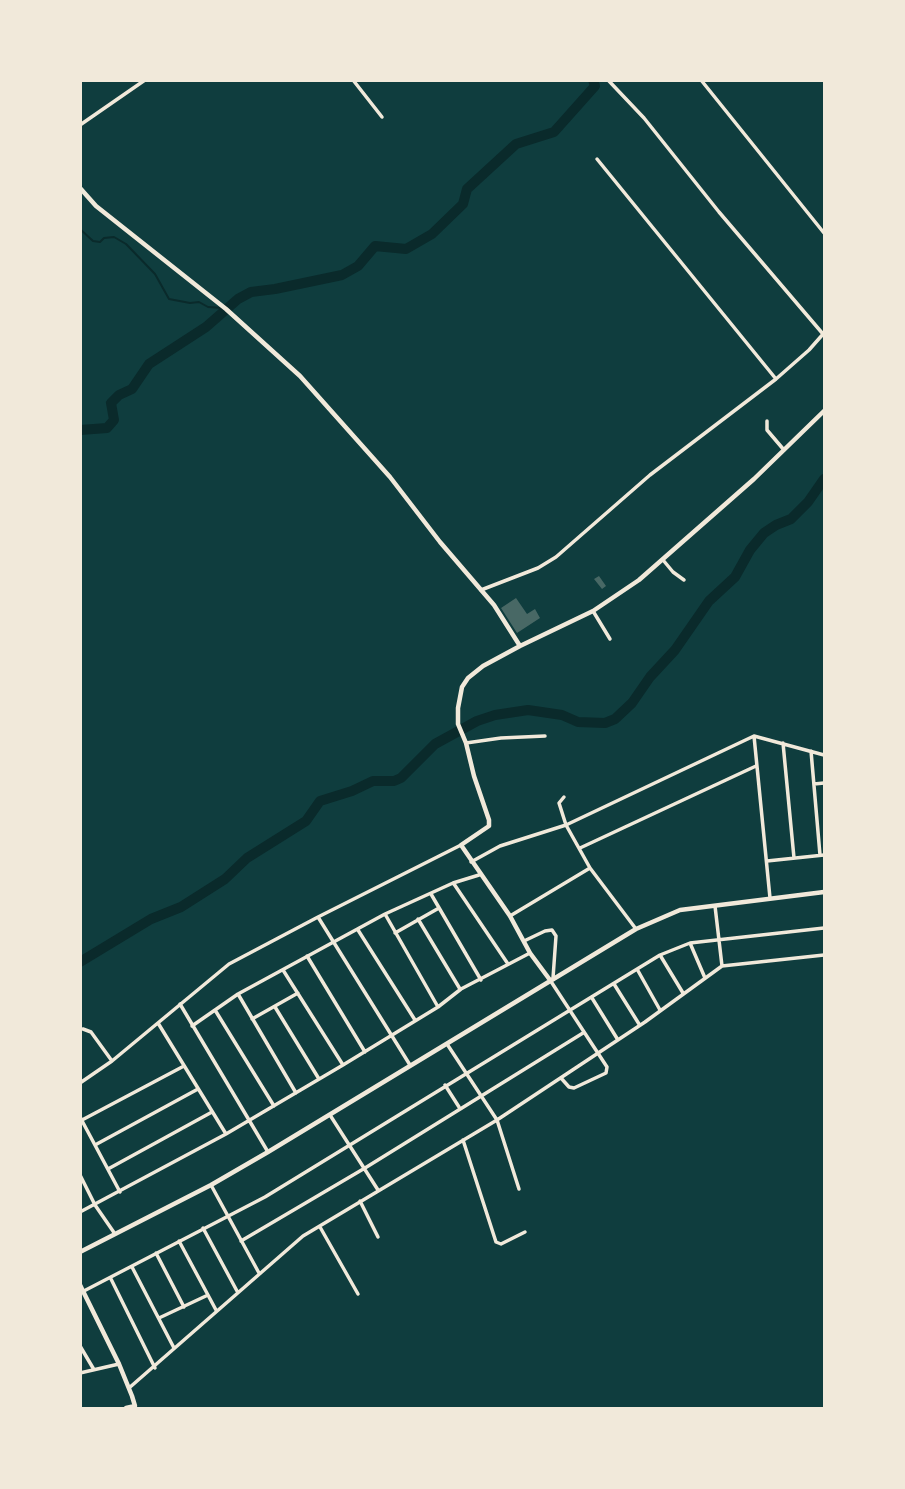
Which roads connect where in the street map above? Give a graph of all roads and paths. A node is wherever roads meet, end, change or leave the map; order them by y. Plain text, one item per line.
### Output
1 (145, 80) edge
2 (353, 80) edge
3 (608, 80) edge
4 (701, 80) edge
5 (382, 117) dead end
6 (80, 125) edge
7 (597, 159) dead end
8 (80, 188) edge
9 (824, 233) edge
10 (824, 334) edge
11 (776, 379) junction
12 (824, 411) edge
13 (766, 421) dead end
14 (784, 450) junction
15 (663, 560) junction
16 (684, 580) dead end
17 (481, 590) junction
18 (593, 611) junction
19 (610, 639) dead end
20 (520, 646) junction
21 (545, 736) dead end
22 (754, 736) junction
23 (466, 743) junction
24 (783, 743) junction
25 (811, 751) junction
26 (824, 755) edge
27 (756, 766) junction
28 (824, 783) edge
29 (814, 784) junction
30 (564, 797) dead end
31 (566, 825) junction
32 (461, 845) junction
33 (580, 848) junction
34 (822, 855) edge
35 (794, 858) junction
36 (767, 861) junction
37 (471, 862) junction
38 (590, 868) junction
39 (479, 875) junction
40 (453, 883) junction
41 (824, 892) edge
42 (431, 894) junction
43 (770, 898) junction
44 (715, 904) junction
45 (439, 908) junction
46 (385, 914) junction
47 (510, 916) junction
48 (318, 917) junction
49 (418, 919) junction
50 (824, 928) edge
51 (636, 929) junction
52 (358, 930) junction
53 (395, 933) junction
54 (720, 938) junction
55 (524, 942) junction
56 (332, 943) junction
57 (690, 943) junction
58 (530, 953) junction
59 (660, 955) junction
60 (824, 955) edge
61 (307, 956) junction
62 (508, 964) junction
63 (722, 966) junction
64 (637, 969) junction
65 (283, 970) junction
66 (705, 978) junction
67 (552, 979) junction
68 (481, 980) junction
69 (614, 985) junction
70 (461, 989) junction
71 (298, 993) junction
72 (683, 993) junction
73 (238, 994) junction
74 (593, 998) junction
75 (180, 1004) junction
76 (275, 1007) junction
77 (438, 1007) junction
78 (215, 1010) junction
79 (570, 1010) junction
80 (660, 1010) junction
81 (252, 1019) junction
82 (415, 1020) junction
83 (158, 1023) junction
84 (639, 1025) junction
85 (192, 1026) junction
86 (83, 1029) dead end
87 (583, 1033) junction
88 (392, 1034) junction
89 (618, 1040) junction
90 (446, 1043) junction
91 (365, 1052) junction
92 (597, 1054) junction
93 (112, 1061) junction
94 (343, 1065) junction
95 (410, 1065) junction
96 (184, 1066) junction
97 (465, 1074) junction
98 (561, 1078) junction
99 (319, 1079) junction
100 (80, 1083) edge
101 (445, 1085) junction
102 (198, 1089) junction
103 (296, 1093) junction
104 (481, 1097) junction
105 (274, 1106) junction
106 (459, 1108) junction
107 (212, 1112) junction
108 (329, 1115) junction
109 (81, 1118) edge
110 (249, 1120) junction
111 (497, 1120) junction
112 (226, 1135) junction
113 (463, 1140) junction
114 (95, 1145) junction
115 (349, 1145) junction
116 (268, 1152) junction
117 (365, 1168) junction
118 (108, 1169) junction
119 (80, 1175) edge
120 (211, 1185) junction
121 (519, 1189) dead end
122 (378, 1190) junction
123 (120, 1192) junction
124 (360, 1201) junction
125 (96, 1205) junction
126 (80, 1212) edge
127 (227, 1216) junction
128 (320, 1227) junction
129 (203, 1228) junction
130 (525, 1232) dead end
131 (115, 1234) junction
132 (378, 1237) dead end
133 (179, 1241) junction
134 (241, 1241) junction
135 (80, 1252) edge
136 (156, 1254) junction
137 (132, 1267) junction
138 (260, 1273) junction
139 (111, 1279) junction
140 (80, 1285) edge
141 (82, 1292) edge
142 (237, 1292) junction
143 (358, 1294) dead end
144 (208, 1295) junction
145 (184, 1307) junction
146 (217, 1311) junction
147 (159, 1318) junction
148 (80, 1346) edge
149 (174, 1348) junction
150 (120, 1364) junction
151 (155, 1368) junction
152 (93, 1369) junction
153 (80, 1373) edge
154 (129, 1388) junction
155 (136, 1407) edge
156 (126, 1409) edge

1 - 6 street
2 - 5 street
3 - 10 street
4 - 9 street
7 - 11 street
8 - 17 street
10 - 11 street
11 - 17 street
12 - 14 street
13 - 14 street
14 - 15 street
15 - 16 street
15 - 18 street
17 - 20 street
18 - 19 street
18 - 20 street
20 - 23 street
21 - 23 street
22 - 24 street
22 - 27 street
22 - 31 street
23 - 32 street
24 - 25 street
24 - 35 street
25 - 26 street
25 - 29 street
27 - 33 street
27 - 36 street
28 - 29 street
29 - 34 street
30 - 31 street
31 - 33 street
31 - 37 street
32 - 37 street
32 - 48 street
33 - 38 street
34 - 35 street
35 - 36 street
36 - 43 street
37 - 39 street
38 - 47 street
38 - 51 street
39 - 40 street
39 - 47 street
40 - 42 street
40 - 62 street
41 - 43 street
42 - 45 street
42 - 46 street
43 - 44 street
44 - 51 street
44 - 54 street
45 - 49 street
45 - 68 street
46 - 52 street
46 - 53 street
47 - 55 street
48 - 56 street
48 - 75 street
49 - 53 street
49 - 70 street
50 - 54 street
51 - 67 street
52 - 56 street
52 - 82 street
53 - 77 street
54 - 57 street
54 - 63 street
55 - 58 street
55 - 67 street
56 - 61 street
56 - 88 street
57 - 59 street
57 - 66 street
58 - 62 street
58 - 67 street
59 - 64 street
59 - 72 street
60 - 63 street
61 - 65 street
61 - 91 street
62 - 68 street
63 - 66 street
64 - 69 street
64 - 80 street
65 - 71 street
65 - 73 street
66 - 72 street
67 - 79 street
67 - 90 street
68 - 70 street
69 - 74 street
69 - 84 street
70 - 77 street
71 - 76 street
71 - 94 street
72 - 80 street
73 - 78 street
73 - 81 street
74 - 79 street
74 - 89 street
75 - 83 street
75 - 85 street
76 - 81 street
76 - 99 street
77 - 82 street
78 - 85 street
78 - 105 street
79 - 87 street
79 - 97 street
80 - 84 street
81 - 103 street
82 - 88 street
83 - 93 street
83 - 96 street
84 - 89 street
85 - 110 street
86 - 93 street
87 - 92 street
87 - 104 street
88 - 91 street
88 - 95 street
89 - 92 street
90 - 95 street
90 - 97 street
91 - 94 street
92 - 98 street
92 - 98 street
93 - 100 street
94 - 99 street
95 - 108 street
96 - 102 street
96 - 109 street
97 - 101 street
97 - 104 street
98 - 111 street
99 - 103 street
101 - 106 street
101 - 115 street
102 - 107 street
102 - 114 street
103 - 105 street
104 - 106 street
104 - 111 street
105 - 110 street
106 - 117 street
107 - 112 street
107 - 118 street
108 - 115 street
108 - 116 street
109 - 114 street
110 - 112 street
110 - 116 street
111 - 113 street
111 - 121 street
112 - 123 street
113 - 122 street
113 - 130 street
114 - 118 street
115 - 117 street
115 - 127 street
116 - 120 street
117 - 122 street
117 - 134 street
118 - 123 street
119 - 125 street
120 - 127 street
120 - 131 street
122 - 124 street
123 - 125 street
124 - 128 street
124 - 132 street
125 - 126 street
125 - 131 street
127 - 129 street
127 - 134 street
128 - 138 street
128 - 143 street
129 - 133 street
129 - 142 street
131 - 135 street
133 - 136 street
133 - 144 street
134 - 138 street
136 - 137 street
136 - 145 street
137 - 139 street
137 - 147 street
138 - 142 street
139 - 141 street
139 - 151 street
140 - 141 street
141 - 150 street
142 - 146 street
144 - 145 street
144 - 146 street
145 - 147 street
146 - 149 street
147 - 149 street
148 - 152 street
149 - 151 street
150 - 152 street
150 - 154 street
151 - 154 street
152 - 153 street
154 - 155 street
155 - 156 street

